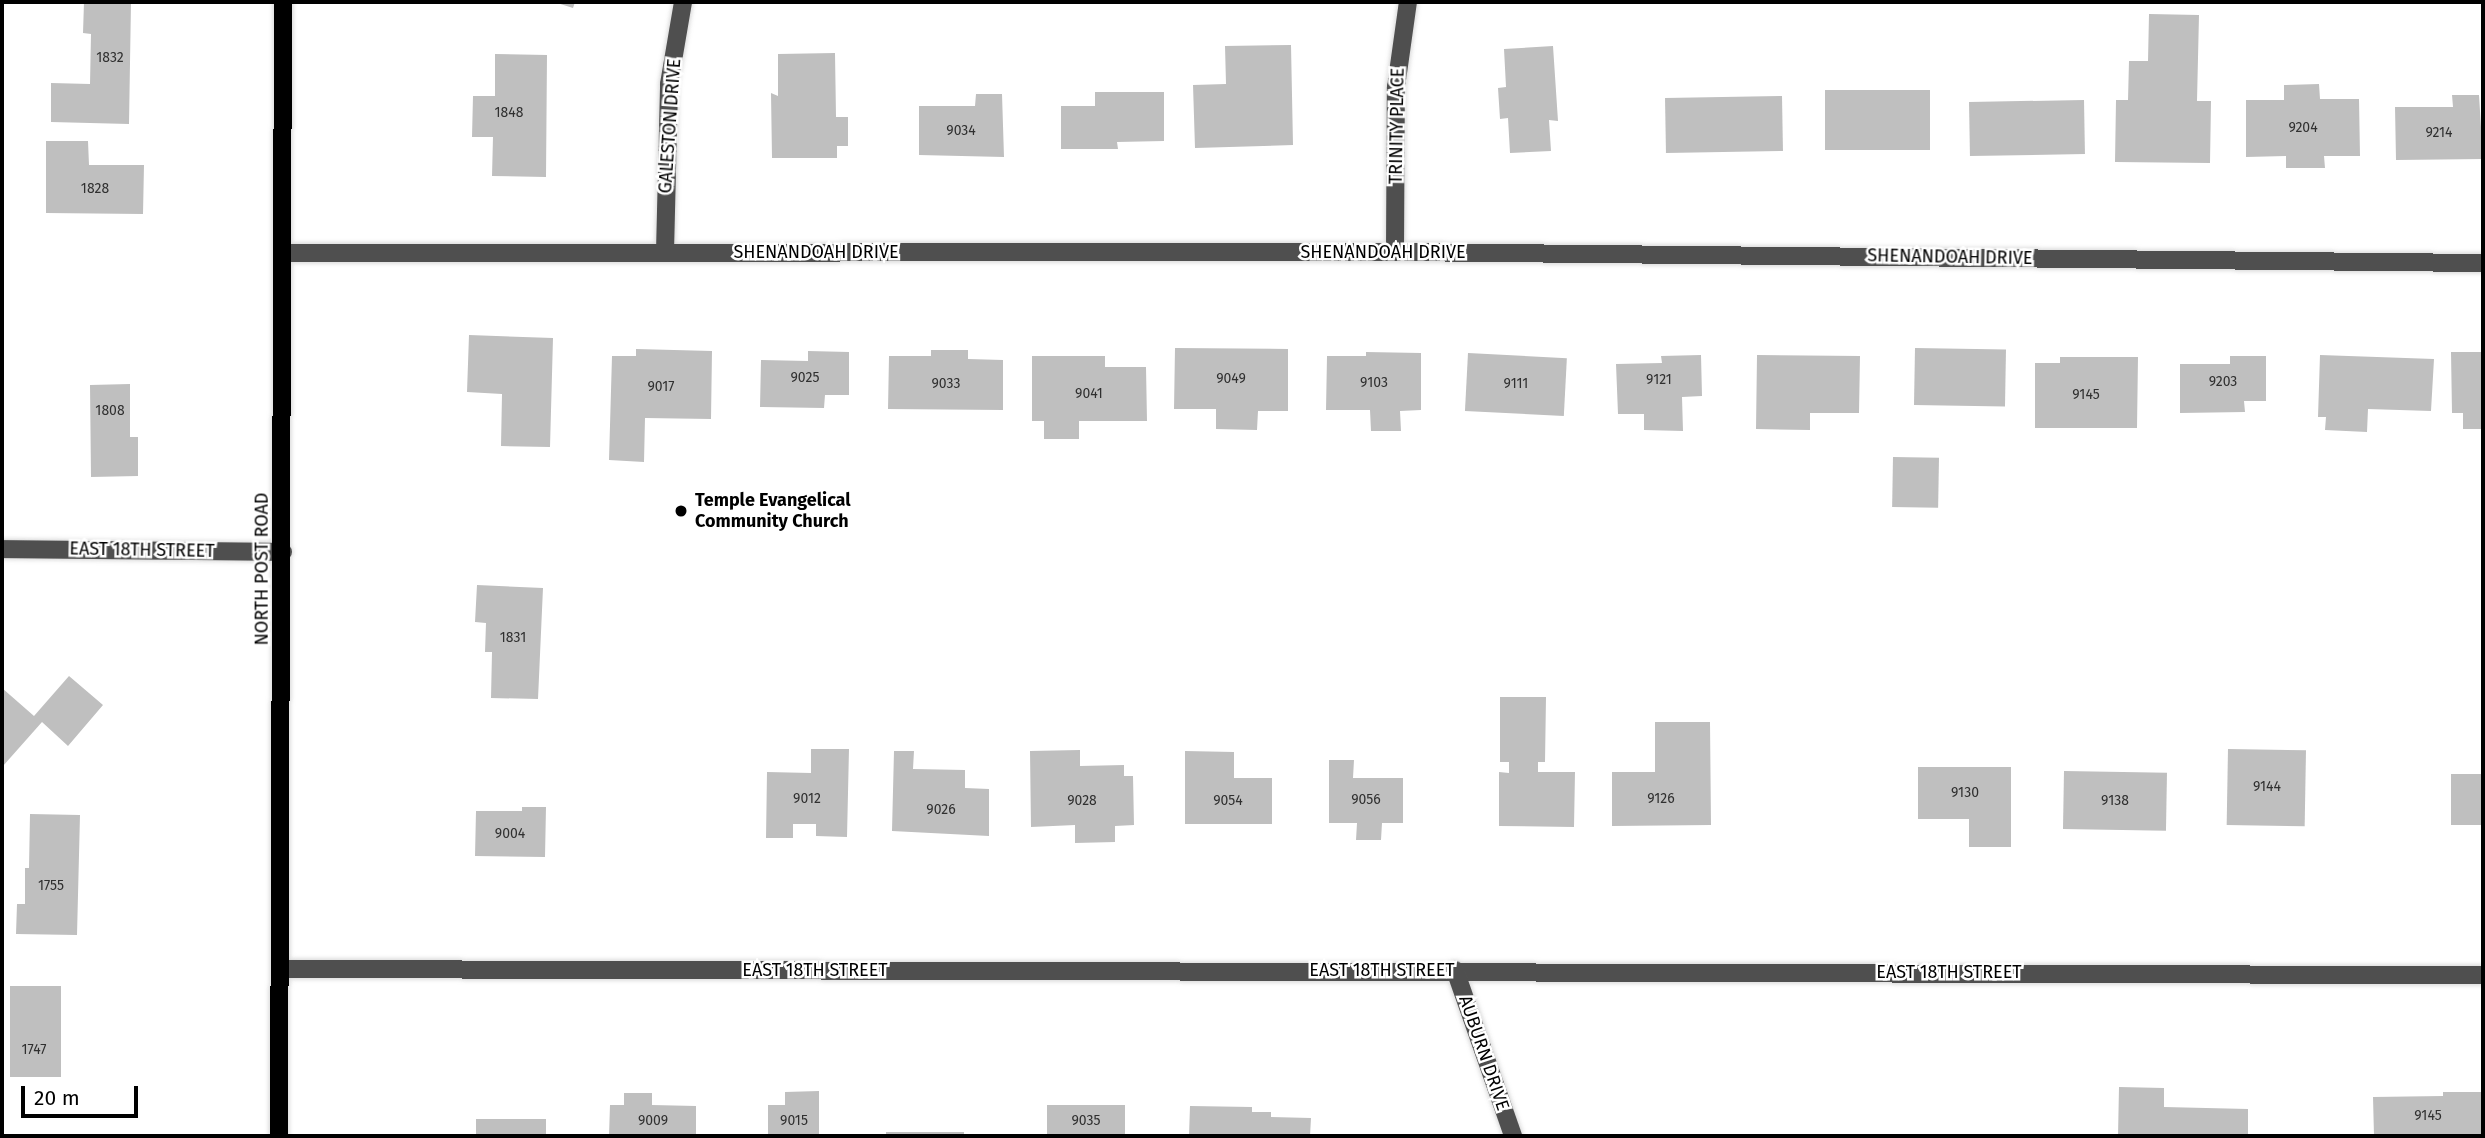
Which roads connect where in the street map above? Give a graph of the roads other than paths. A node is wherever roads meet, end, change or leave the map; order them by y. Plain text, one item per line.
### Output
1 (283, 2) edge
2 (683, 2) edge
3 (1408, 2) edge
4 (664, 252) junction
5 (1395, 252) junction
6 (283, 253) junction
7 (2483, 263) edge
8 (2, 549) edge
9 (283, 552) junction
10 (280, 969) junction
11 (1455, 970) junction
12 (2483, 975) edge
13 (279, 1136) edge
14 (1513, 1136) edge

1 - 6 main road, NORTH POST ROAD
2 - 4 street, GALESTON DRIVE
3 - 5 street, TRINITY PLACE
4 - 5 street, SHENANDOAH DRIVE
4 - 6 street, SHENANDOAH DRIVE
5 - 7 street, SHENANDOAH DRIVE
6 - 9 main road, NORTH POST ROAD
8 - 9 street, EAST 18TH STREET
9 - 10 main road, NORTH POST ROAD
10 - 11 street, EAST 18TH STREET
10 - 13 main road, NORTH POST ROAD
11 - 12 street, EAST 18TH STREET
11 - 14 street, AUBURN DRIVE

